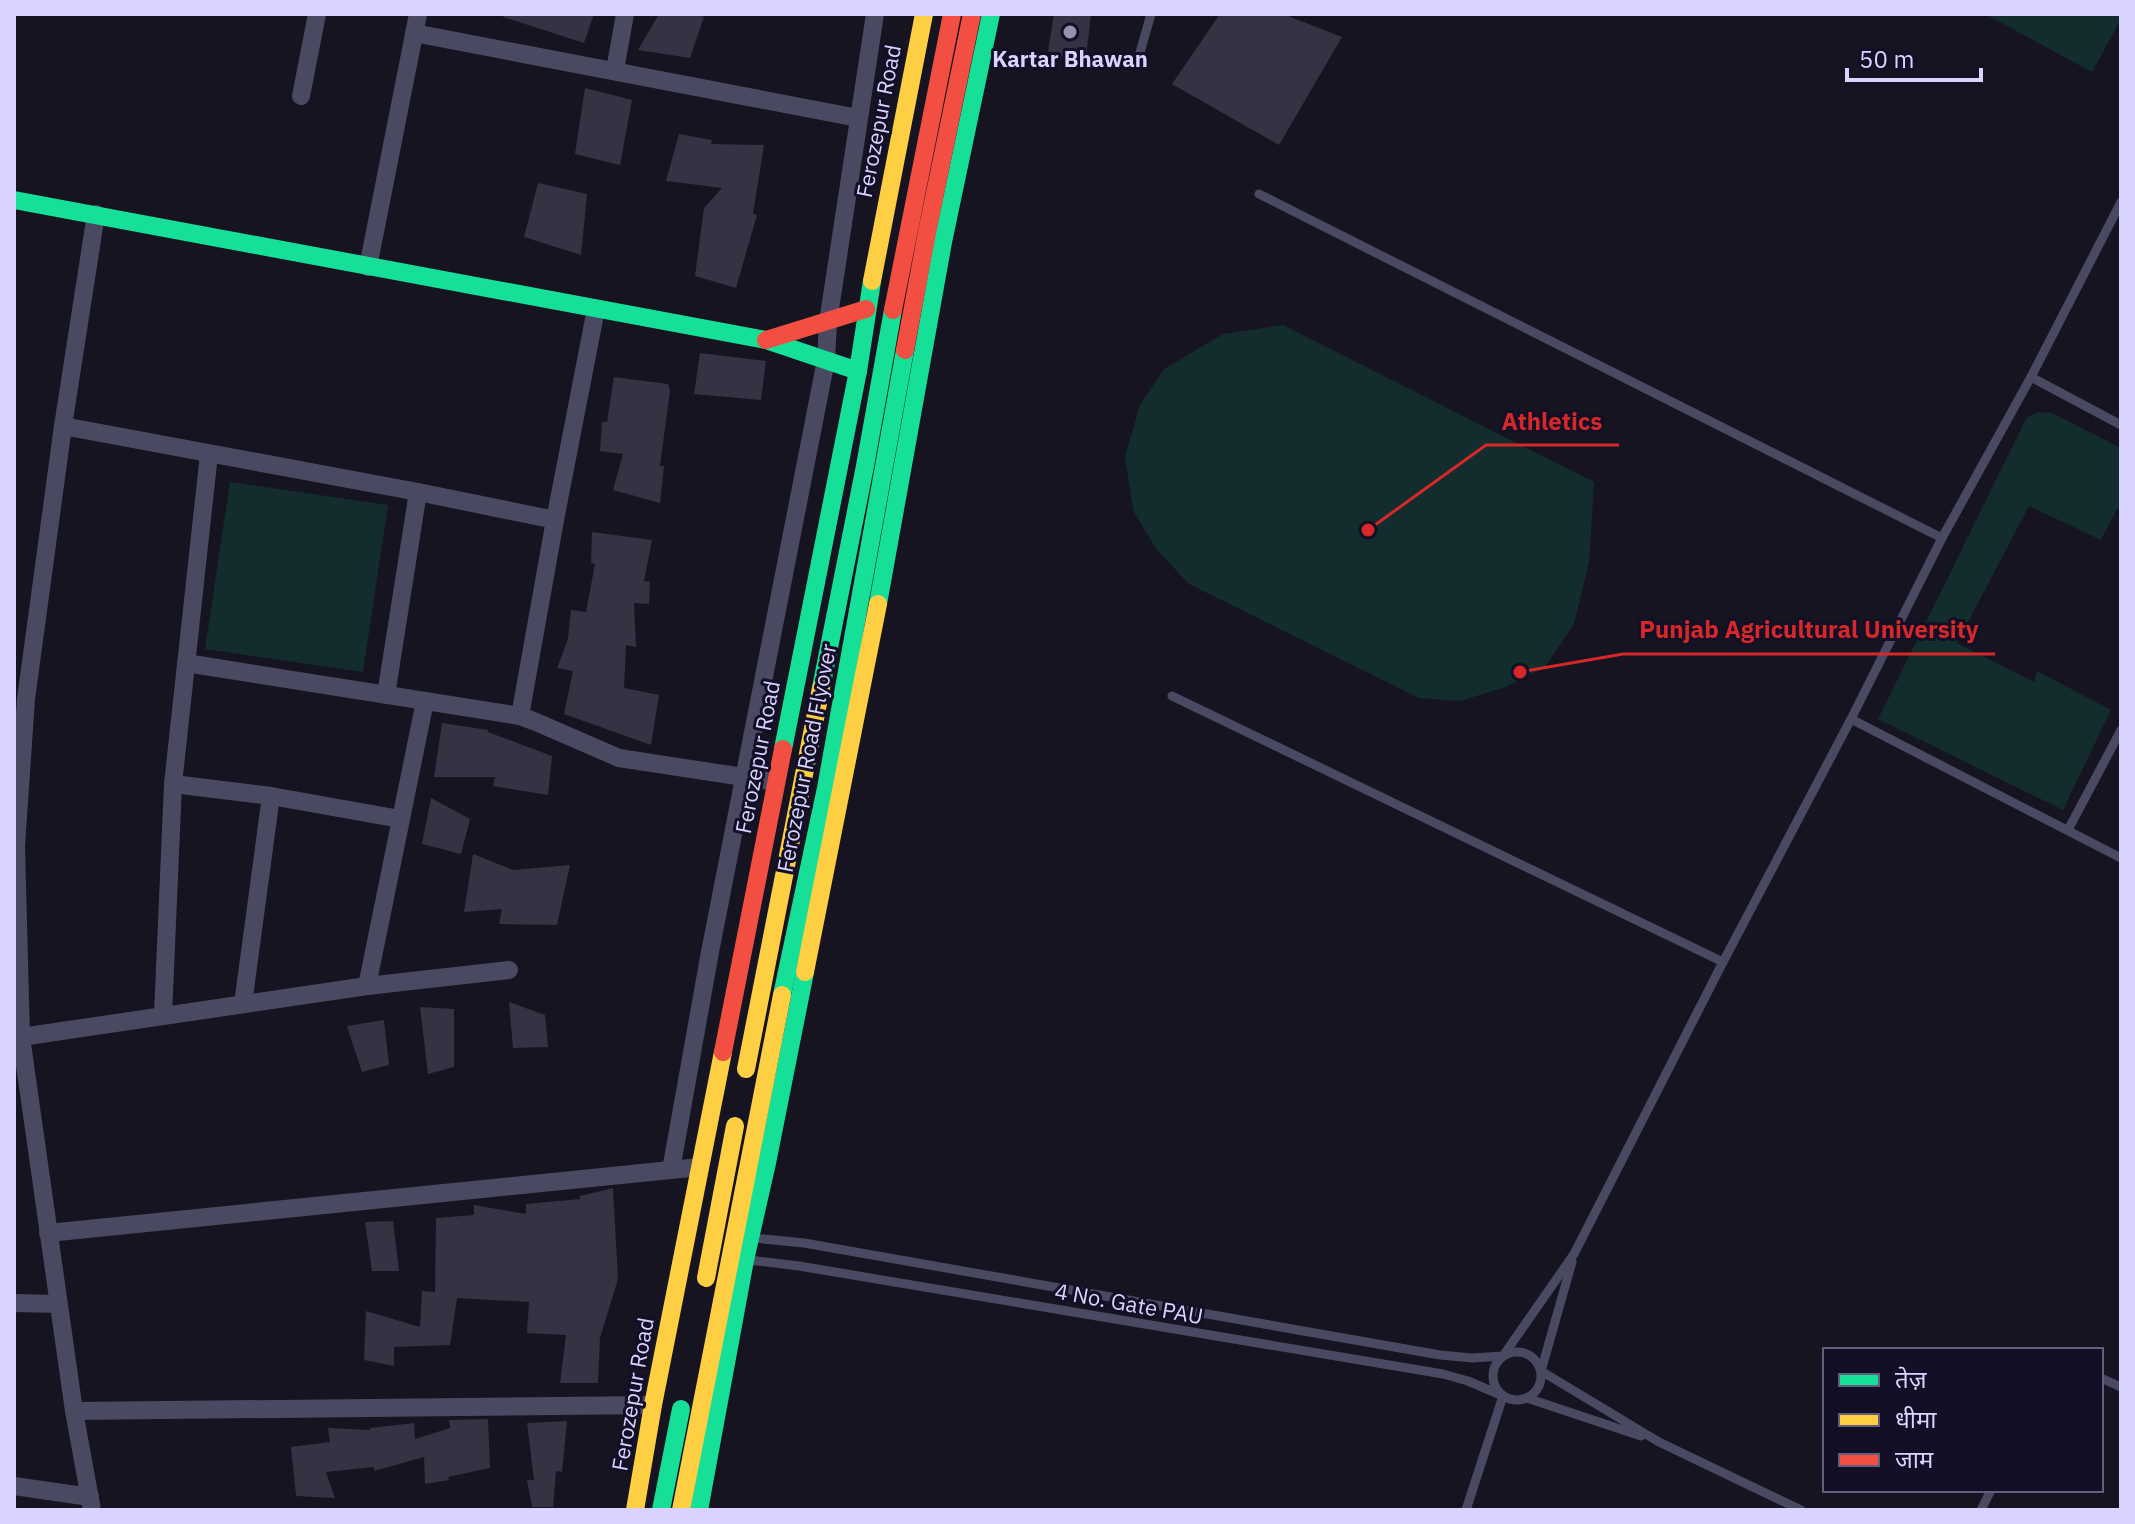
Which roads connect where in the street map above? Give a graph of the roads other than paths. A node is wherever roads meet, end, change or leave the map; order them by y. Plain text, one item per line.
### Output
1 (317, 14) edge
2 (625, 14) edge
3 (875, 14) edge
4 (924, 14) edge
5 (952, 14) edge
6 (972, 14) edge
7 (991, 14) edge
8 (1151, 14) edge
9 (416, 23) edge
10 (1139, 56) dead end
11 (615, 70) junction
12 (301, 96) dead end
13 (858, 118) junction
14 (1259, 194) dead end
15 (14, 200) edge
16 (2121, 202) edge
17 (96, 214) junction
18 (368, 267) junction
19 (596, 309) junction
20 (866, 309) junction
21 (828, 322) junction
22 (766, 340) junction
23 (826, 360) junction
24 (858, 371) junction
25 (2031, 377) junction
26 (2121, 425) edge
27 (63, 426) junction
28 (209, 454) junction
29 (418, 492) junction
30 (555, 520) junction
31 (1942, 538) junction
32 (186, 663) junction
33 (386, 695) junction
34 (1172, 696) dead end
35 (20, 699) edge
36 (425, 701) junction
37 (520, 716) junction
38 (1851, 719) junction
39 (2121, 730) edge
40 (744, 776) junction
41 (776, 782) junction
42 (173, 784) junction
43 (271, 796) junction
44 (400, 819) junction
45 (2068, 830) junction
46 (15, 846) edge
47 (2121, 858) edge
48 (1723, 962) junction
49 (509, 970) dead end
50 (367, 986) junction
51 (243, 1004) junction
52 (163, 1015) junction
53 (21, 1037) junction
54 (21, 1100) edge
55 (700, 1167) junction
56 (671, 1170) junction
57 (48, 1233) junction
58 (750, 1237) junction
59 (1574, 1254) junction
60 (745, 1260) junction
61 (702, 1300) dead end
62 (14, 1303) edge
63 (58, 1304) junction
64 (1503, 1356) junction
65 (1541, 1371) junction
66 (684, 1390) dead end
67 (1503, 1396) junction
68 (1527, 1398) junction
69 (653, 1405) junction
70 (74, 1411) junction
71 (1659, 1442) junction
72 (14, 1486) edge
73 (1990, 1492) edge
74 (91, 1503) edge
75 (635, 1510) edge
76 (661, 1510) edge
77 (681, 1510) edge
78 (699, 1510) edge
79 (1466, 1510) edge
80 (1801, 1510) edge
81 (1981, 1510) edge

1 - 12 street
2 - 11 street
3 - 13 street
4 - 20 main road, Ferozepur Road
5 - 61 main road, Ferozepur Road Flyover
6 - 77 main road, Ferozepur Road Flyover
7 - 58 main road
8 - 10 lane
9 - 11 street
9 - 18 street
11 - 13 street
13 - 21 street
14 - 31 lane
15 - 17 main road
16 - 25 lane
17 - 18 main road
17 - 27 street
18 - 19 main road
19 - 22 main road
19 - 30 street
20 - 21 main road
20 - 24 main road, Ferozepur Road
21 - 22 main road
21 - 23 street
22 - 23 main road
23 - 24 main road
23 - 40 street
24 - 41 main road, Ferozepur Road
25 - 26 lane
25 - 31 lane
27 - 28 street
27 - 35 street
28 - 29 street
28 - 32 street
29 - 30 street
29 - 33 street
30 - 37 street
31 - 38 lane
32 - 33 street
32 - 42 street
33 - 36 street
34 - 48 lane
35 - 46 street
36 - 37 street
36 - 44 street
37 - 40 street
38 - 45 lane
38 - 48 lane
39 - 45 lane
40 - 41 street
40 - 56 street
41 - 55 main road, Ferozepur Road
42 - 43 street
42 - 52 street
43 - 44 street
43 - 51 street
44 - 50 street
45 - 47 lane
46 - 53 street
48 - 59 lane
49 - 50 street
50 - 51 street
51 - 52 street
52 - 53 street
53 - 54 street
54 - 57 street
55 - 56 street
55 - 69 main road, Ferozepur Road
56 - 57 street
57 - 63 street
58 - 60 main road
58 - 64 lane, 4 No. Gate PAU
59 - 64 lane
59 - 65 lane
60 - 67 lane, 4 No. Gate PAU
60 - 78 main road
62 - 63 street
63 - 70 street
64 - 65 lane
64 - 67 lane
65 - 68 lane
65 - 71 lane
66 - 76 main road
67 - 68 lane
67 - 79 lane
68 - 71 lane
69 - 70 street
69 - 75 main road, Ferozepur Road
70 - 74 street
71 - 80 lane
72 - 74 street
73 - 81 lane

